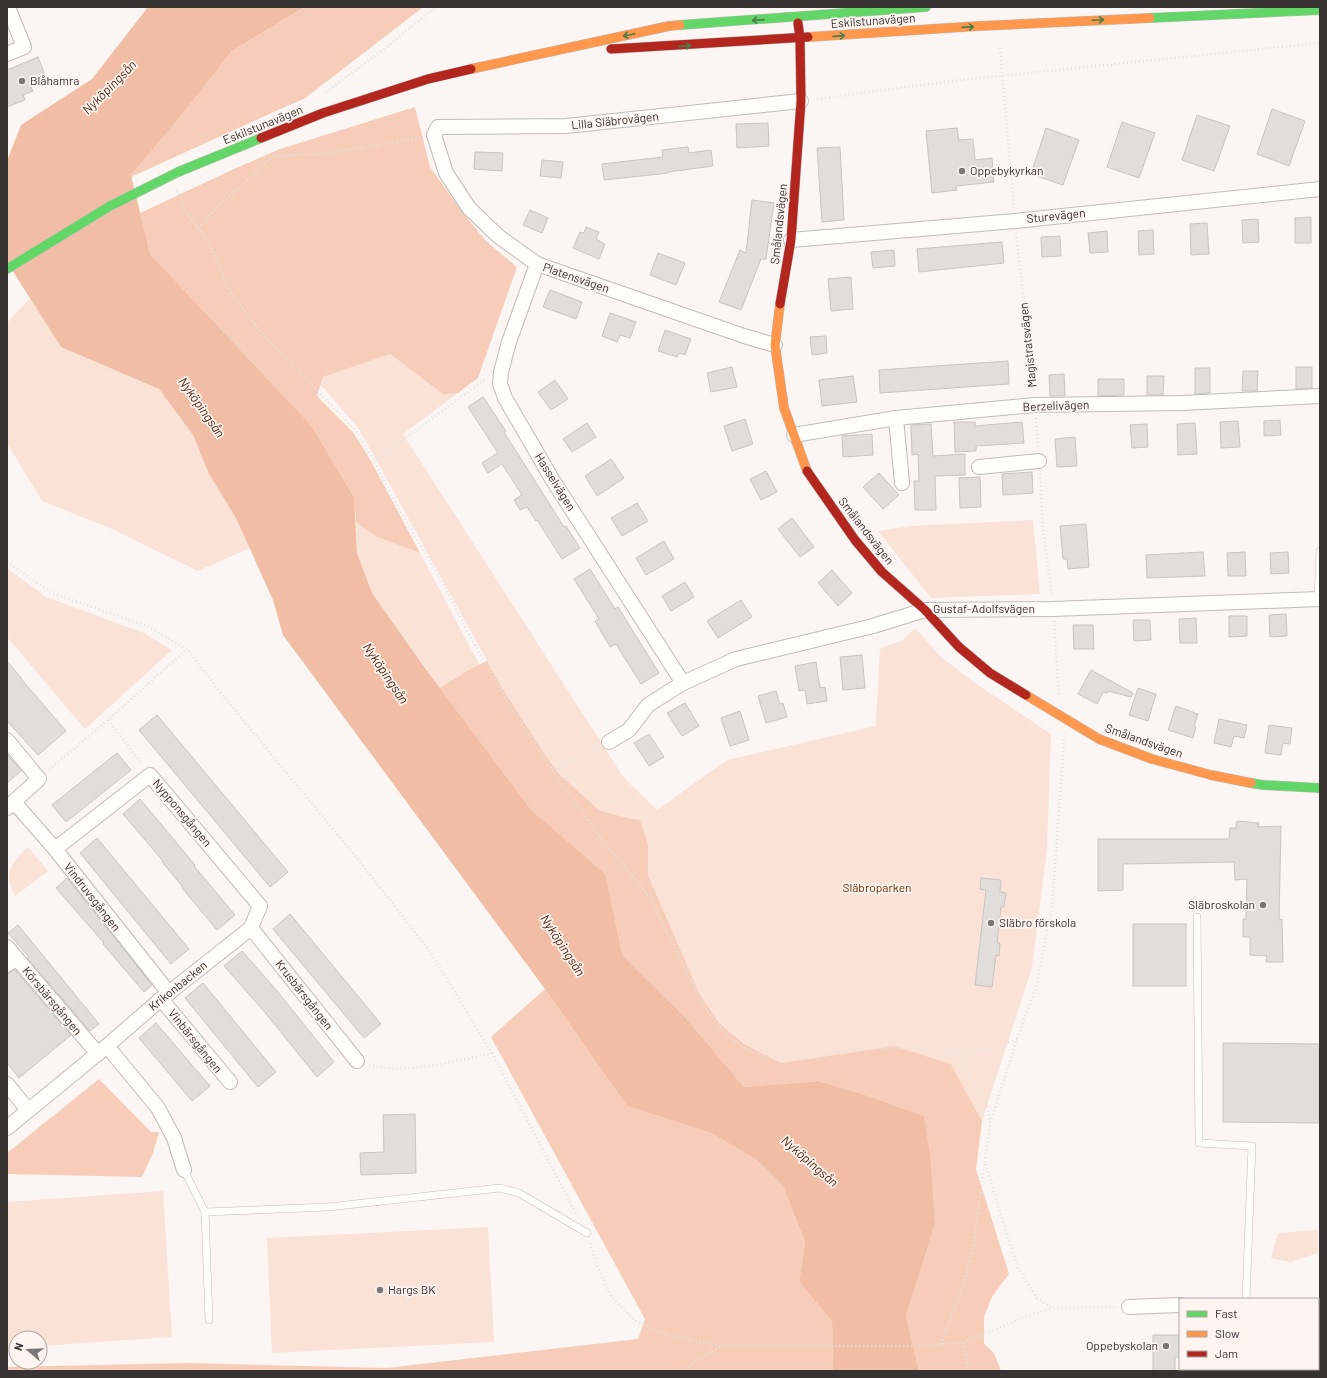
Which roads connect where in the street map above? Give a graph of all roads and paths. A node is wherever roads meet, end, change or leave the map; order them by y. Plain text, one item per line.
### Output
1 (8, 7) edge
2 (434, 7) edge
3 (926, 7) edge
4 (1320, 10) edge
5 (797, 17) junction
6 (800, 38) junction
7 (1320, 43) edge
8 (1000, 48) dead end
9 (548, 52) junction
10 (7, 54) edge
11 (1003, 75) junction
12 (322, 95) dead end
13 (800, 101) junction
14 (434, 135) junction
15 (265, 156) dead end
16 (272, 157) junction
17 (176, 186) dead end
18 (1320, 189) edge
19 (1014, 221) junction
20 (198, 228) junction
21 (791, 240) junction
22 (537, 264) junction
23 (7, 269) edge
24 (776, 345) junction
25 (501, 372) junction
26 (1320, 396) edge
27 (1035, 405) junction
28 (896, 418) junction
29 (794, 436) junction
30 (374, 461) junction
31 (1039, 461) junction
32 (979, 467) dead end
33 (902, 483) dead end
34 (1043, 530) dead end
35 (1320, 551) edge
36 (7, 562) edge
37 (1319, 599) edge
38 (925, 610) junction
39 (187, 649) junction
40 (683, 683) junction
41 (1060, 715) junction
42 (108, 720) junction
43 (7, 740) edge
44 (609, 742) joint
45 (553, 771) junction
46 (150, 776) junction
47 (39, 778) junction
48 (1320, 788) edge
49 (11, 805) edge
50 (54, 849) junction
51 (1197, 917) dead end
52 (252, 928) junction
53 (7, 947) edge
54 (12, 962) edge
55 (165, 996) junction
56 (1017, 1039) junction
57 (945, 1049) junction
58 (103, 1050) junction
59 (492, 1053) junction
60 (357, 1061) joint
61 (230, 1082) dead end
62 (7, 1084) edge
63 (28, 1110) junction
64 (990, 1123) junction
65 (7, 1128) edge
66 (986, 1162) junction
67 (184, 1170) joint
68 (205, 1212) junction
69 (587, 1233) junction
70 (1246, 1298) edge
71 (1179, 1305) edge
72 (1129, 1307) joint
73 (1052, 1308) junction
74 (209, 1320) dead end
75 (963, 1343) junction
76 (941, 1344) junction
77 (720, 1346) junction
78 (682, 1371) edge
79 (968, 1371) edge

1 - 10 street
2 - 12 path
3 - 5 main road, Eskilstunavägen
6 -> 4 main road, Eskilstunavägen
5 - 6 main road, Smålandsvägen
5 -> 9 main road, Eskilstunavägen
9 -> 6 main road, Eskilstunavägen
6 - 13 main road, Smålandsvägen
7 - 11 path
8 - 11 path, Magistratsvägen
9 - 23 main road, Eskilstunavägen
11 - 13 path
11 - 19 path, Magistratsvägen
13 - 14 street, Lilla Släbrovägen
13 - 21 main road, Smålandsvägen
14 - 16 path
14 - 22 street, Platensvägen
15 - 16 path
16 - 20 path
17 - 20 path
18 - 19 street, Sturevägen
19 - 21 street, Sturevägen
19 - 27 path, Magistratsvägen
20 - 30 path
21 - 24 main road, Smålandsvägen
22 - 24 street, Platensvägen
22 - 25 street, Hasselvägen
24 - 29 main road, Smålandsvägen
25 - 30 path
25 - 40 street, Hasselvägen
26 - 27 street, Berzelivägen
27 - 28 street, Berzelivägen
27 - 31 path, Magistratsvägen
28 - 29 street, Berzelivägen
28 - 33 street
29 - 38 main road, Smålandsvägen
30 - 45 path
31 - 32 street
31 - 34 path, Magistratsvägen
35 - 37 lane
36 - 39 path
37 - 38 street, Gustaf-Adolfsvägen
38 - 40 street, Gustaf-Adolfsvägen
38 - 41 main road, Smålandsvägen
39 - 42 path
39 - 59 path
40 - 44 street, Gustaf-Adolfsvägen
41 - 48 main road, Smålandsvägen
41 - 56 path
42 - 46 path
42 - 47 path
43 - 47 street
44 - 45 path
45 - 57 path
46 - 50 street, Nypponsgången
46 - 52 street, Nypponsgången
47 - 49 street
49 - 50 street, Vindruvsgången
50 - 55 street, Vindruvsgången
51 - 70 lane
52 - 55 street, Krikonbacken
52 - 60 street, Krusbärsgången
53 - 54 street, Körsbärsgången
54 - 58 street, Körsbärsgången
55 - 58 street, Krikonbacken
55 - 61 street, Vinbärsgången
56 - 57 path
56 - 64 path
57 - 64 path
58 - 63 street, Krikonbacken
58 - 67 street
59 - 60 path
59 - 69 path
62 - 63 street
63 - 65 street, Krikonbacken
64 - 66 path
66 - 73 path
66 - 76 path
67 - 68 lane
68 - 69 lane
68 - 74 lane
69 - 77 path
71 - 72 street
72 - 73 path
73 - 75 path
75 - 76 path
75 - 79 path
76 - 77 path
77 - 78 path

